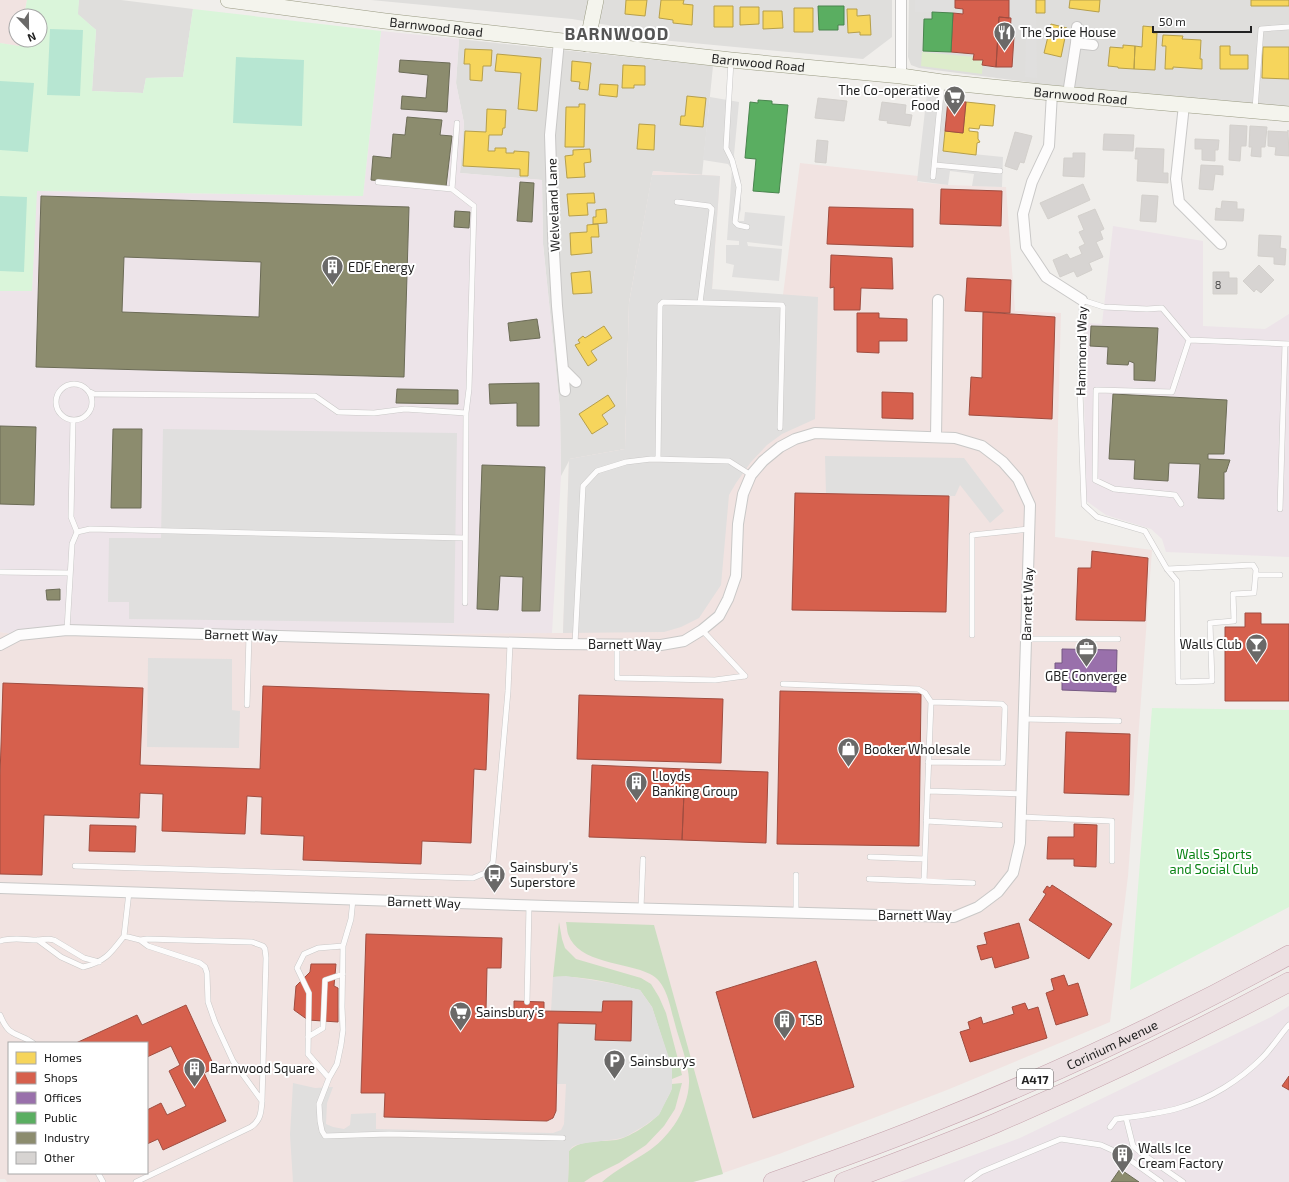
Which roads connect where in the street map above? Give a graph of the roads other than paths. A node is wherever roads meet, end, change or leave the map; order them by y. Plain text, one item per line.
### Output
1 (228, 0) edge
2 (596, 0) edge
3 (901, 0) edge
4 (1289, 26) edge
5 (1077, 27) dead end
6 (559, 41) junction
7 (1076, 43) junction
8 (587, 44) junction
9 (1093, 45) dead end
10 (731, 60) junction
11 (901, 76) junction
12 (942, 82) junction
13 (1052, 93) junction
14 (1068, 94) junction
15 (1184, 105) junction
16 (1255, 110) junction
17 (1289, 114) edge
18 (457, 123) dead end
19 (935, 165) junction
20 (1000, 171) dead end
21 (933, 177) dead end
22 (378, 182) dead end
23 (452, 189) junction
24 (677, 202) dead end
25 (747, 226) dead end
26 (1221, 244) dead end
27 (938, 300) dead end
28 (1082, 300) junction
29 (700, 303) junction
30 (1189, 340) junction
31 (1287, 344) edge
32 (564, 370) junction
33 (576, 382) dead end
34 (565, 391) dead end
35 (90, 392) junction
36 (466, 413) junction
37 (74, 420) junction
38 (780, 428) dead end
39 (936, 437) junction
40 (658, 459) junction
41 (751, 475) junction
42 (1180, 504) dead end
43 (1280, 509) dead end
44 (1029, 529) junction
45 (77, 532) junction
46 (465, 538) junction
47 (1167, 570) junction
48 (0, 572) edge
49 (70, 573) junction
50 (1256, 575) junction
51 (1280, 575) dead end
52 (465, 603) dead end
53 (67, 630) junction
54 (702, 630) junction
55 (249, 635) junction
56 (972, 635) dead end
57 (1026, 639) junction
58 (1118, 639) dead end
59 (510, 643) junction
60 (575, 644) junction
61 (0, 645) edge
62 (617, 645) junction
63 (783, 684) dead end
64 (931, 702) junction
65 (247, 705) dead end
66 (1024, 719) junction
67 (1119, 721) dead end
68 (928, 762) junction
69 (928, 791) junction
70 (1022, 794) junction
71 (1021, 817) junction
72 (926, 821) junction
73 (1000, 825) dead end
74 (870, 857) dead end
75 (643, 859) dead end
76 (925, 859) junction
77 (1112, 861) dead end
78 (76, 866) dead end
79 (796, 875) dead end
80 (869, 879) dead end
81 (924, 881) junction
82 (973, 883) dead end
83 (0, 888) edge
84 (129, 892) junction
85 (353, 899) junction
86 (529, 905) junction
87 (641, 908) junction
88 (796, 912) junction
89 (124, 936) junction
90 (38, 940) junction
91 (140, 940) junction
92 (0, 941) edge
93 (344, 946) junction
94 (1289, 955) edge
95 (100, 962) junction
96 (343, 974) junction
97 (1289, 982) edge
98 (527, 1002) dead end
99 (0, 1015) edge
100 (1289, 1024) edge
101 (308, 1037) junction
102 (31, 1042) edge
103 (329, 1078) junction
104 (262, 1101) junction
105 (1126, 1118) junction
106 (1110, 1127) dead end
107 (563, 1138) dead end
108 (136, 1182) edge
109 (772, 1182) edge
110 (844, 1182) edge
111 (967, 1182) edge
112 (1161, 1182) edge
113 (1183, 1182) edge

1 - 6 street, Barnwood Road
2 - 8 street
3 - 11 street
4 - 16 lane
5 - 7 street
6 - 8 street, Barnwood Road
6 - 32 street, Welveland Lane
7 - 9 street
7 - 14 street
8 - 10 street, Barnwood Road
10 - 11 street, Barnwood Road
10 - 25 lane
11 - 12 street, Barnwood Road
12 - 13 street, Barnwood Road
12 - 19 lane
13 - 14 street, Barnwood Road
13 - 28 street, Hammond Way
14 - 15 street, Barnwood Road
15 - 16 street, Barnwood Road
15 - 26 street
16 - 17 street, Barnwood Road
18 - 23 lane
19 - 20 lane
19 - 21 lane
22 - 23 lane
23 - 36 lane
24 - 29 lane
27 - 39 street
28 - 30 lane
28 - 47 lane, Hammond Way
29 - 38 lane
29 - 40 lane
30 - 31 lane
30 - 42 lane
31 - 43 lane
32 - 33 street
32 - 34 street, Welveland Lane
35 - 36 lane
35 - 37 lane
35 - 37 lane
36 - 46 lane
37 - 45 lane
39 - 41 street, Barnett Way
39 - 44 street, Barnett Way
40 - 41 lane
40 - 60 lane
41 - 54 street, Barnett Way
44 - 56 lane
44 - 57 street, Barnett Way
45 - 46 lane
45 - 49 lane
46 - 52 lane
47 - 50 lane
47 - 50 lane, Hammond Way
48 - 49 lane
49 - 53 lane
50 - 51 lane
53 - 55 street, Barnett Way
53 - 61 street, Barnett Way
54 - 62 street, Barnett Way
54 - 62 lane
55 - 59 street, Barnett Way
55 - 65 lane
57 - 58 lane
57 - 66 street, Barnett Way
59 - 60 street, Barnett Way
59 - 78 lane
60 - 62 street, Barnett Way
63 - 64 lane
64 - 68 lane
64 - 68 lane
66 - 67 lane
66 - 70 street, Barnett Way
68 - 69 lane
69 - 70 lane
69 - 72 lane
70 - 71 street, Barnett Way
71 - 77 lane
71 - 88 street, Barnett Way
72 - 73 lane
72 - 76 lane
74 - 76 lane
75 - 87 lane
76 - 81 lane
79 - 88 lane
80 - 81 lane
81 - 82 lane
83 - 84 street, Barnett Way
84 - 85 street, Barnett Way
84 - 89 lane
85 - 86 street, Barnett Way
85 - 93 lane
86 - 87 street, Barnett Way
86 - 98 lane
87 - 88 street, Barnett Way
89 - 91 lane
89 - 95 lane
90 - 92 lane
90 - 95 lane
90 - 95 lane
91 - 104 lane
91 - 104 lane
93 - 96 lane
93 - 101 lane
94 - 109 highway, Corinium Avenue / A417
96 - 101 lane
96 - 103 lane
97 - 110 highway, Corinium Avenue / A417
99 - 102 lane
100 - 105 lane
101 - 103 lane
103 - 107 lane
104 - 108 lane
105 - 106 lane
105 - 113 lane
111 - 112 lane

